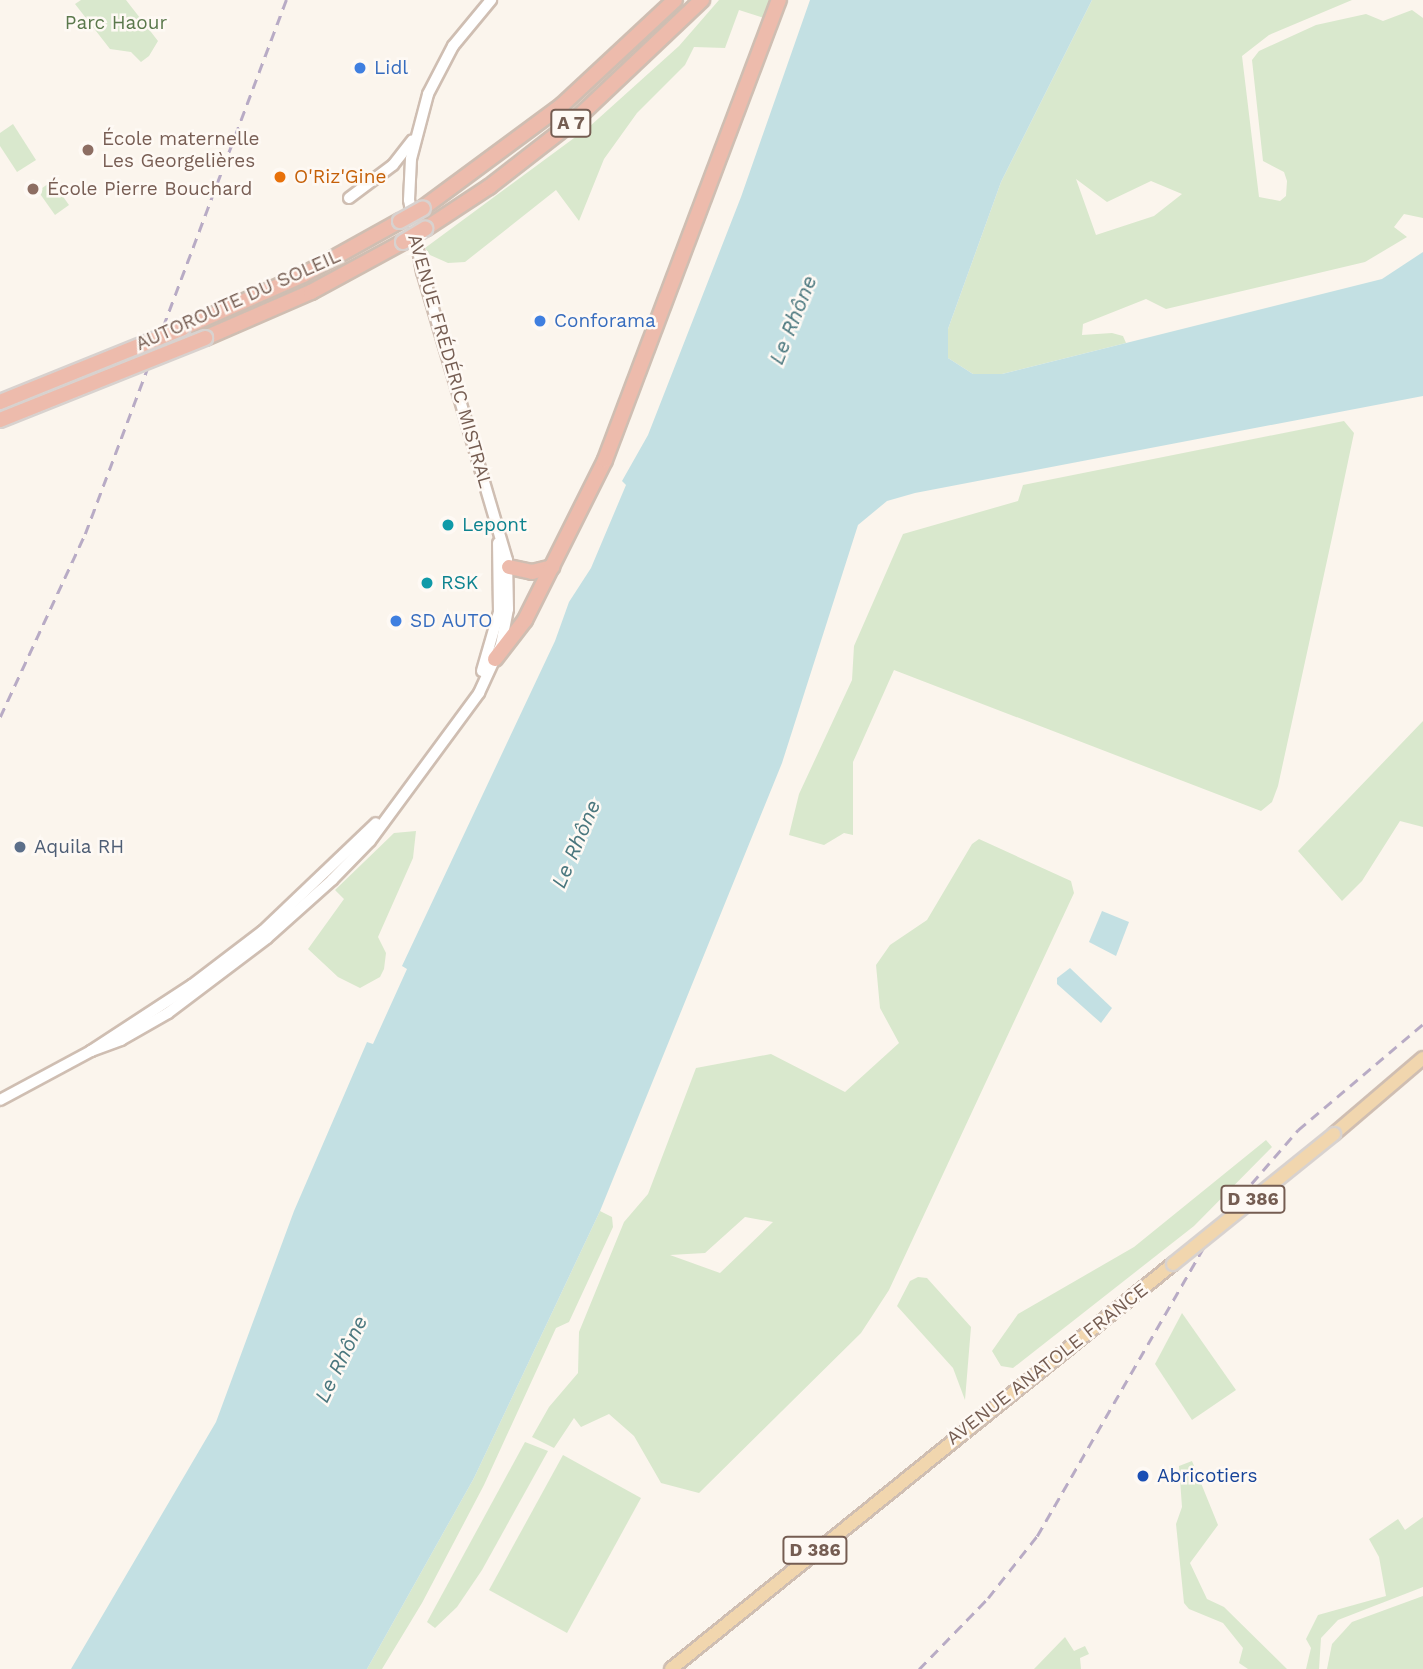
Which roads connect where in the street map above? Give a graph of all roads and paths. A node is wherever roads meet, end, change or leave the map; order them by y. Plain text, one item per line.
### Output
1 (491, 0) edge
2 (675, 0) edge
3 (702, 0) edge
4 (779, 0) edge
5 (416, 132) junction
6 (349, 198) dead end
7 (0, 402) edge
8 (0, 421) edge
9 (499, 534) junction
10 (552, 566) junction
11 (509, 567) junction
12 (495, 659) junction
13 (466, 709) junction
14 (1423, 1058) edge
15 (0, 1100) edge
16 (671, 1669) edge

1 - 5 main road, AVENUE FRÉDÉRIC MISTRAL
2 - 7 highway, AUTOROUTE DU SOLEIL / A 7, bridge
3 - 8 highway, AUTOROUTE DU SOLEIL / A 7, bridge
4 - 10 highway
5 - 6 main road
5 - 9 main road, AVENUE FRÉDÉRIC MISTRAL
9 - 11 main road, AVENUE FRÉDÉRIC MISTRAL
9 - 13 main road, AVENUE FRÉDÉRIC MISTRAL
10 - 11 highway
10 - 12 highway
11 - 12 main road, AVENUE FRÉDÉRIC MISTRAL
12 - 13 main road, AVENUE FRÉDÉRIC MISTRAL
13 - 15 main road, AVENUE FRÉDÉRIC MISTRAL
14 - 16 main road, AVENUE ANATOLE FRANCE / D 386, bridge

